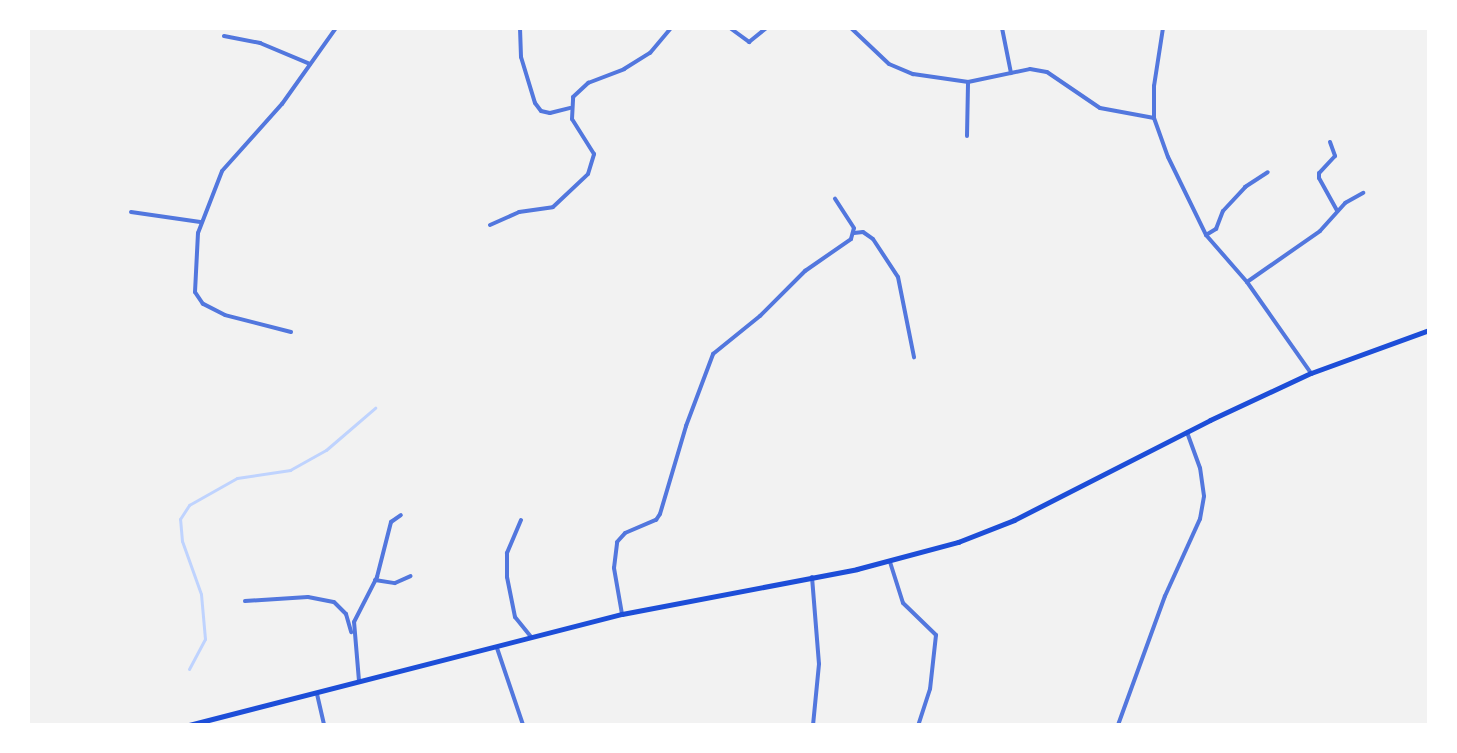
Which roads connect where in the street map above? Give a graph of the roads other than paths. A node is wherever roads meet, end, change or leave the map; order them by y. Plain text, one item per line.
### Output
1 (336, 28) edge
2 (520, 28) edge
3 (671, 28) edge
4 (730, 28) edge
5 (766, 28) edge
6 (851, 28) edge
7 (1002, 28) edge
8 (1163, 28) edge
9 (224, 36) dead end
10 (310, 64) junction
11 (1011, 73) junction
12 (968, 82) junction
13 (571, 108) junction
14 (1154, 118) junction
15 (967, 136) dead end
16 (1330, 142) dead end
17 (1268, 172) dead end
18 (1363, 193) dead end
19 (835, 199) dead end
20 (1337, 211) junction
21 (131, 212) dead end
22 (200, 222) junction
23 (490, 225) dead end
24 (854, 233) junction
25 (1206, 235) junction
26 (1247, 282) junction
27 (1429, 330) edge
28 (291, 332) dead end
29 (914, 357) dead end
30 (1311, 373) junction
31 (1187, 432) junction
32 (401, 515) dead end
33 (521, 520) dead end
34 (890, 562) junction
35 (411, 576) dead end
36 (812, 577) junction
37 (375, 580) junction
38 (245, 601) dead end
39 (622, 614) junction
40 (353, 637) junction
41 (531, 637) junction
42 (497, 648) junction
43 (359, 683) junction
44 (317, 694) junction
45 (189, 725) edge
46 (324, 725) edge
47 (523, 725) edge
48 (813, 725) edge
49 (918, 725) edge
50 (1118, 725) edge

1 - 10 street
2 - 13 street
3 - 13 street
4 - 5 street
6 - 12 street
7 - 11 street
8 - 14 street
9 - 10 street
10 - 22 street
11 - 12 street
11 - 14 street
12 - 15 street
13 - 23 street
14 - 25 street
16 - 20 street
17 - 25 street
18 - 20 street
19 - 24 street
20 - 26 street
21 - 22 street
22 - 28 street
24 - 29 street
24 - 39 street
25 - 26 street
26 - 30 street
27 - 30 main road
30 - 31 main road
31 - 34 main road
31 - 50 street
32 - 37 street
33 - 41 street
34 - 36 main road
34 - 49 street
35 - 37 street
36 - 39 main road
36 - 48 street
37 - 40 street
38 - 40 street
39 - 41 main road
40 - 43 street
41 - 42 main road
42 - 43 main road
42 - 47 street
43 - 44 main road
44 - 45 main road
44 - 46 street

